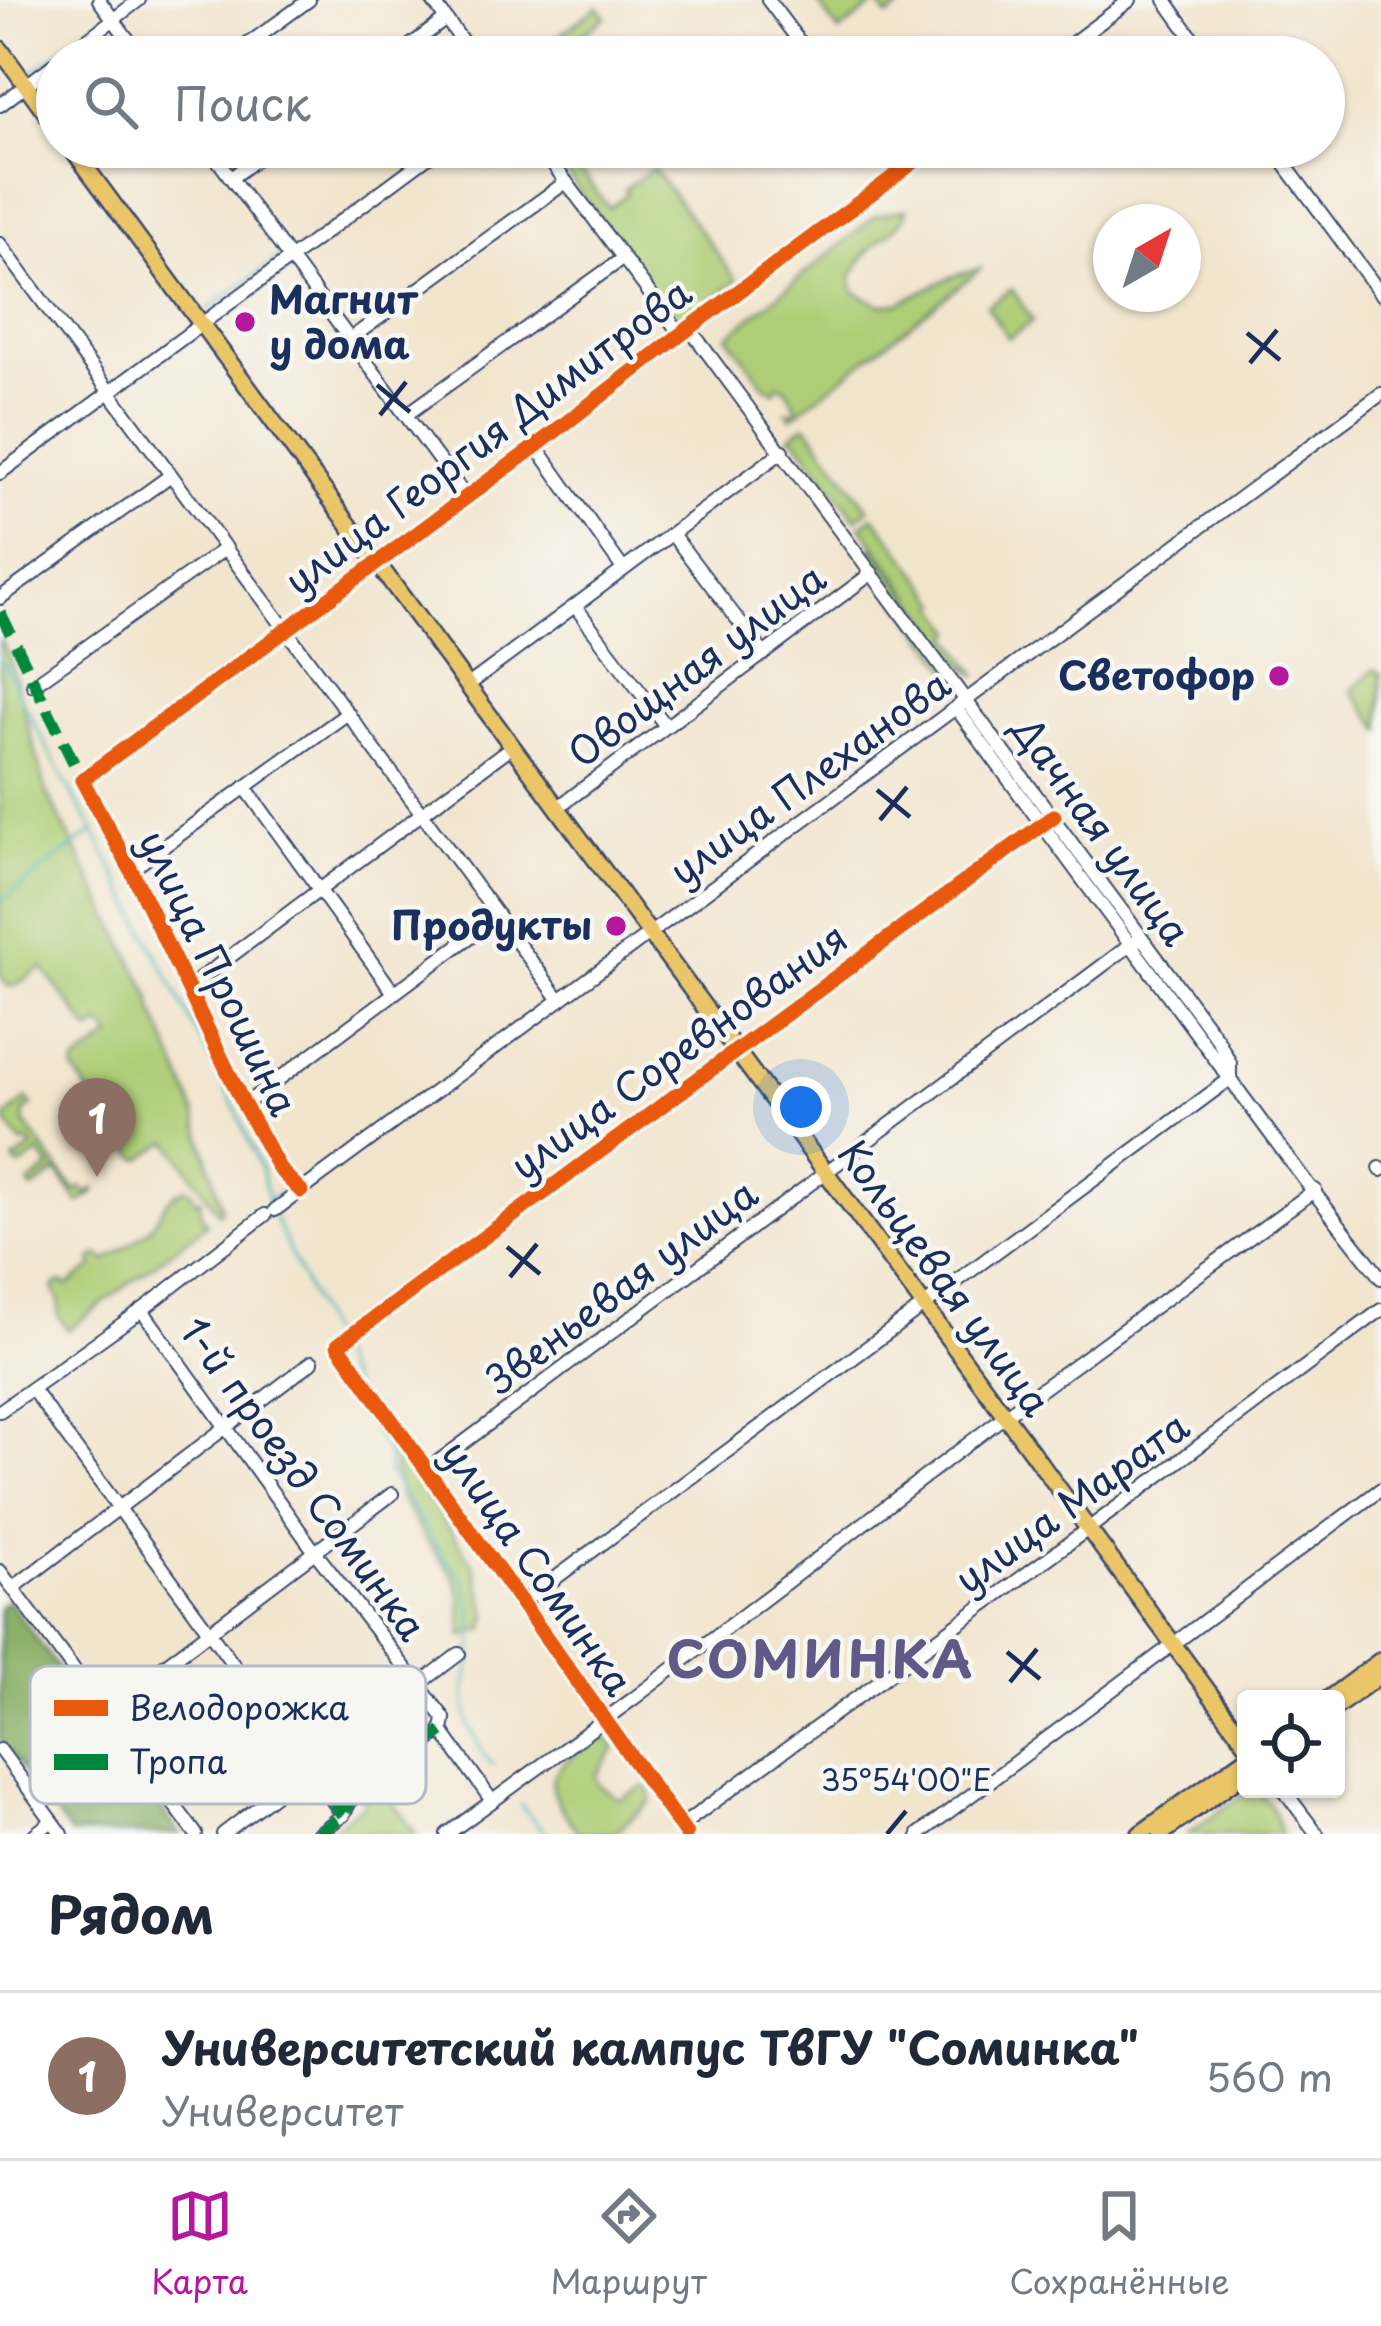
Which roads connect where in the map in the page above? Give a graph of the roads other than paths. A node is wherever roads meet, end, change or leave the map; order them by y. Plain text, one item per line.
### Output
1 (99, 0) edge
2 (140, 0) edge
3 (309, 0) edge
4 (432, 0) edge
5 (768, 0) edge
6 (1130, 0) edge
7 (1165, 0) edge
8 (446, 19) junction
9 (114, 20) junction
10 (92, 36) edge
11 (126, 36) edge
12 (259, 36) edge
13 (423, 36) edge
14 (459, 36) edge
15 (795, 36) edge
16 (1082, 36) edge
17 (1191, 36) edge
18 (0, 50) edge
19 (36, 78) edge
20 (26, 85) junction
21 (36, 99) edge
22 (0, 105) edge
23 (86, 168) edge
24 (224, 168) edge
25 (244, 168) edge
26 (414, 168) edge
27 (556, 168) edge
28 (896, 168) edge
29 (907, 168) edge
30 (1288, 168) edge
31 (900, 173) junction
32 (231, 178) junction
33 (566, 182) junction
34 (0, 244) edge
35 (291, 259) junction
36 (622, 260) junction
37 (1381, 294) edge
38 (199, 324) junction
39 (684, 332) junction
40 (350, 340) junction
41 (110, 391) junction
42 (1381, 394) edge
43 (406, 415) junction
44 (536, 446) junction
45 (783, 451) junction
46 (0, 473) edge
47 (171, 475) junction
48 (466, 497) junction
49 (672, 534) junction
50 (226, 548) junction
51 (376, 563) junction
52 (623, 569) junction
53 (872, 573) junction
54 (0, 598) edge
55 (575, 606) junction
56 (286, 630) junction
57 (764, 654) junction
58 (33, 685) dead end
59 (467, 686) junction
60 (961, 704) junction
61 (347, 713) junction
62 (666, 726) junction
63 (511, 747) junction
64 (82, 780) joint
65 (245, 787) junction
66 (557, 808) junction
67 (423, 813) junction
68 (1048, 820) junction
69 (131, 870) junction
70 (320, 890) junction
71 (498, 916) junction
72 (650, 933) junction
73 (1136, 941) junction
74 (188, 988) junction
75 (394, 993) junction
76 (560, 1000) junction
77 (736, 1051) junction
78 (1230, 1079) junction
79 (244, 1105) junction
80 (825, 1173) junction
81 (1315, 1190) junction
82 (301, 1191) junction
83 (1381, 1278) edge
84 (924, 1305) junction
85 (142, 1310) junction
86 (1381, 1310) edge
87 (343, 1341) joint
88 (312, 1362) dead end
89 (32, 1389) junction
90 (0, 1411) edge
91 (1005, 1416) junction
92 (226, 1427) junction
93 (427, 1470) junction
94 (1381, 1489) edge
95 (392, 1494) dead end
96 (118, 1508) junction
97 (1088, 1529) junction
98 (315, 1552) junction
99 (0, 1571) edge
100 (13, 1588) junction
101 (522, 1603) junction
102 (208, 1633) junction
103 (1173, 1644) junction
104 (459, 1654) dead end
105 (1381, 1660) edge
106 (71, 1666) edge
107 (164, 1666) edge
108 (232, 1666) edge
109 (404, 1666) edge
110 (1381, 1674) edge
111 (426, 1678) edge
112 (1340, 1690) edge
113 (426, 1694) edge
114 (1345, 1700) edge
115 (604, 1719) junction
116 (442, 1731) junction
117 (1237, 1731) edge
118 (426, 1742) edge
119 (0, 1750) edge
120 (1237, 1765) edge
121 (1237, 1779) edge
122 (30, 1791) edge
123 (1290, 1798) edge
124 (492, 1801) junction
125 (40, 1804) edge
126 (174, 1804) edge
127 (262, 1804) edge
128 (334, 1804) edge
129 (349, 1804) edge
130 (343, 1816) junction
131 (52, 1821) junction
132 (683, 1830) edge
133 (34, 1834) edge
134 (62, 1834) edge
135 (196, 1834) edge
136 (223, 1834) edge
137 (318, 1834) edge
138 (447, 1834) edge
139 (919, 1834) edge
140 (1140, 1834) edge
141 (1161, 1834) edge
142 (1317, 1834) edge

1 - 9 street
2 - 9 street
3 - 12 street
4 - 8 street
5 - 15 street
6 - 16 street
7 - 17 street
8 - 13 street
8 - 14 street
9 - 10 street
9 - 11 street
18 - 20 main road
19 - 20 street
20 - 21 main road
20 - 22 street
23 - 38 main road, Кольцевая улица
24 - 32 street
25 - 32 street
26 - 35 street
27 - 33 street, Дачная улица
28 - 31 street
29 - 31 street, улица Георгия Димитрова
30 - 37 street
31 - 39 street, улица Георгия Димитрова
32 - 35 street
33 - 36 street, Дачная улица
33 - 40 street
34 - 41 street
35 - 38 street
35 - 40 street
36 - 39 street, Дачная улица
36 - 43 street
38 - 41 street
38 - 51 main road, Кольцевая улица
39 - 44 street, улица Георгия Димитрова
39 - 45 street, Дачная улица
40 - 43 street
41 - 46 street
41 - 47 street
42 - 60 street, улица Плеханова
43 - 48 street
44 - 48 street, улица Георгия Димитрова
44 - 52 street
45 - 49 street
45 - 53 street, Дачная улица
47 - 50 street
47 - 54 street
48 - 51 street, улица Георгия Димитрова
49 - 52 street
49 - 57 street
50 - 56 street
50 - 58 street
51 - 56 street, улица Георгия Димитрова
51 - 59 main road, Кольцевая улица
52 - 55 street
53 - 57 street, Овощная улица
53 - 60 street, Дачная улица
55 - 59 street
55 - 62 street
56 - 61 street
56 - 64 street, улица Георгия Димитрова
57 - 62 street, Овощная улица
59 - 63 main road, Кольцевая улица
60 - 68 street, Дачная улица
60 - 72 street, улица Плеханова
61 - 65 street
61 - 67 street
62 - 66 street, Овощная улица
63 - 66 main road, Кольцевая улица
63 - 67 street
64 - 69 street, улица Прошина
65 - 69 street
65 - 70 street
66 - 72 main road, Кольцевая улица
67 - 70 street
67 - 71 street
68 - 73 street, Дачная улица
68 - 77 street, улица Соревнования
69 - 74 street, улица Прошина
70 - 74 street
70 - 75 street
71 - 75 street
71 - 76 street
72 - 76 street, улица Плеханова
72 - 77 main road, Кольцевая улица
73 - 78 street, Дачная улица
73 - 80 street, Звеньевая улица
74 - 79 street, улица Прошина
75 - 79 street
76 - 82 street, улица Плеханова
77 - 80 main road, Кольцевая улица
77 - 87 street, улица Соревнования
78 - 81 street, Дачная улица
78 - 84 street
79 - 82 street, улица Прошина
80 - 84 main road, Кольцевая улица
80 - 93 street, Звеньевая улица
81 - 83 street, Дачная улица
81 - 91 street
82 - 85 street, улица Плеханова
84 - 91 main road, Кольцевая улица
84 - 101 street
85 - 89 street, улица Плеханова
85 - 92 street, 1-й проезд Соминка
86 - 97 street, улица Марата
87 - 93 street, улица Соминка
88 - 92 street
89 - 90 street, улица Плеханова
89 - 96 street
91 - 97 main road, Кольцевая улица
91 - 115 street
92 - 96 street
92 - 98 street, 1-й проезд Соминка
93 - 101 street, улица Соминка
94 - 103 street
95 - 98 street
96 - 100 street
96 - 102 street
97 - 103 main road, Кольцевая улица
97 - 132 street, улица Марата
98 - 102 street
98 - 109 street, 1-й проезд Соминка
99 - 100 street
100 - 106 street
101 - 115 street, улица Соминка
102 - 107 street
102 - 108 street
103 - 117 main road, Кольцевая улица
103 - 139 street
104 - 111 street
105 - 112 main road
110 - 114 main road
113 - 116 street, 1-й проезд Соминка
115 - 124 street
115 - 132 street, улица Соминка
116 - 118 street
116 - 124 street, 1-й проезд Соминка
119 - 122 street
120 - 140 main road
121 - 141 main road
123 - 142 street
124 - 138 street
125 - 131 street
126 - 135 street
127 - 136 street
128 - 130 street
129 - 130 street
130 - 137 street
131 - 133 street
131 - 134 street

